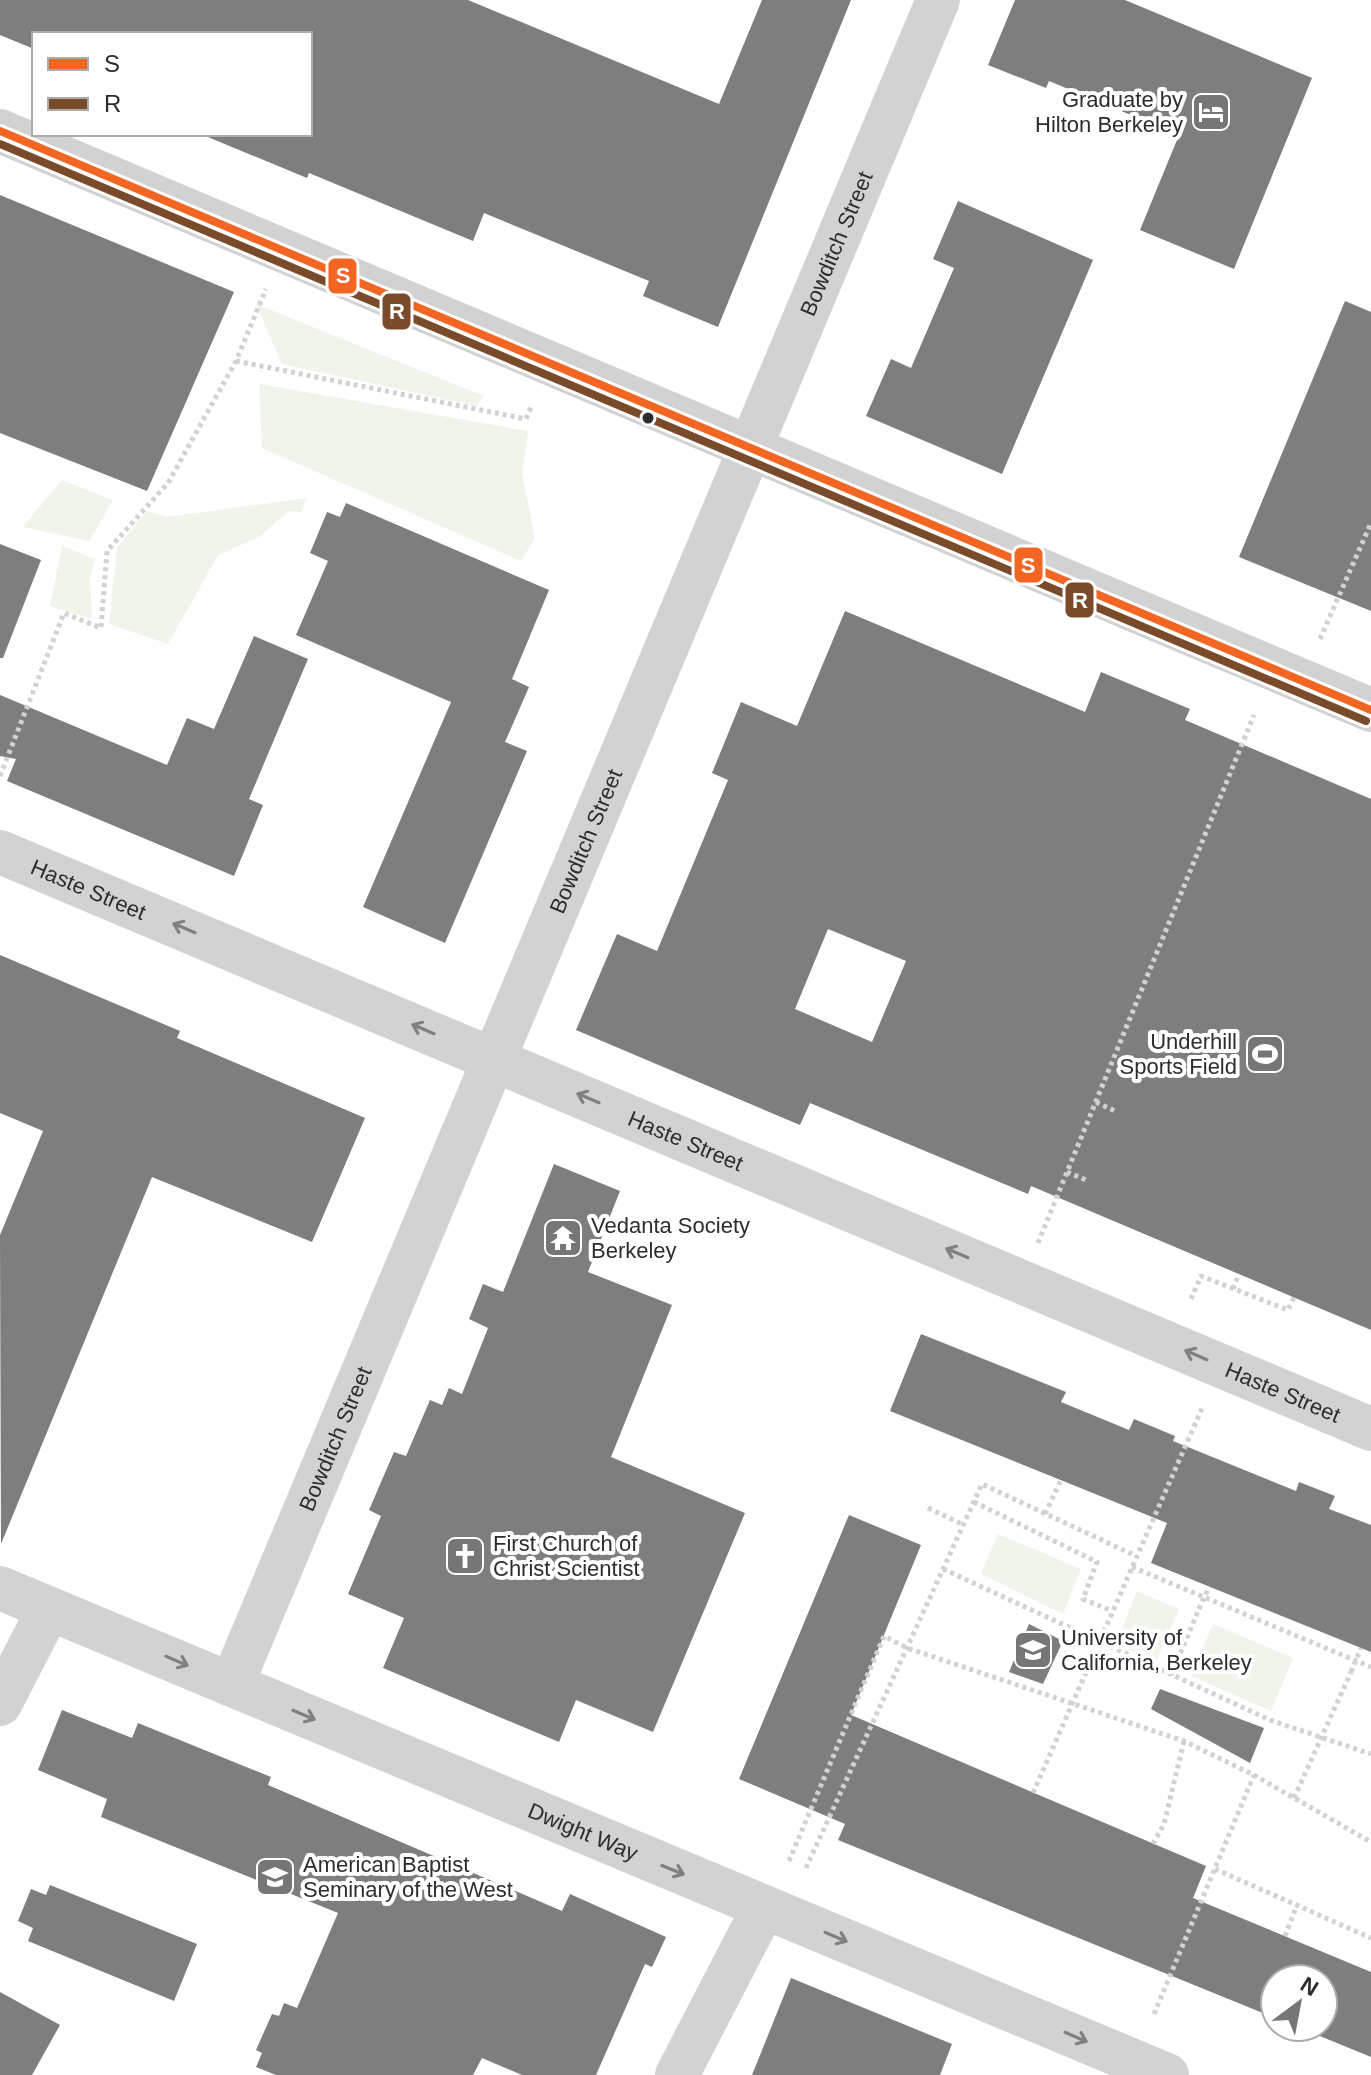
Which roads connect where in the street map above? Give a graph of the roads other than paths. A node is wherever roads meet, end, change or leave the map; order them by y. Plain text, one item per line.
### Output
1 (938, 0) edge
2 (0, 131) edge
3 (751, 447) junction
4 (1371, 710) edge
5 (0, 852) edge
6 (495, 1058) junction
7 (1371, 1429) edge
8 (0, 1588) edge
9 (49, 1609) junction
10 (232, 1684) junction
11 (0, 1704) edge
12 (764, 1907) junction
13 (677, 2075) edge
14 (1167, 2075) edge

1 - 3 street, Bowditch Street
2 - 3 street
3 - 4 street
3 - 6 street, Bowditch Street
6 -> 5 street, Haste Street
7 -> 6 street, Haste Street
6 - 10 street, Bowditch Street
8 - 9 street, Dwight Way
9 -> 10 street, Dwight Way
9 - 11 street
10 -> 12 street, Dwight Way
12 - 13 street
12 -> 14 street, Dwight Way

